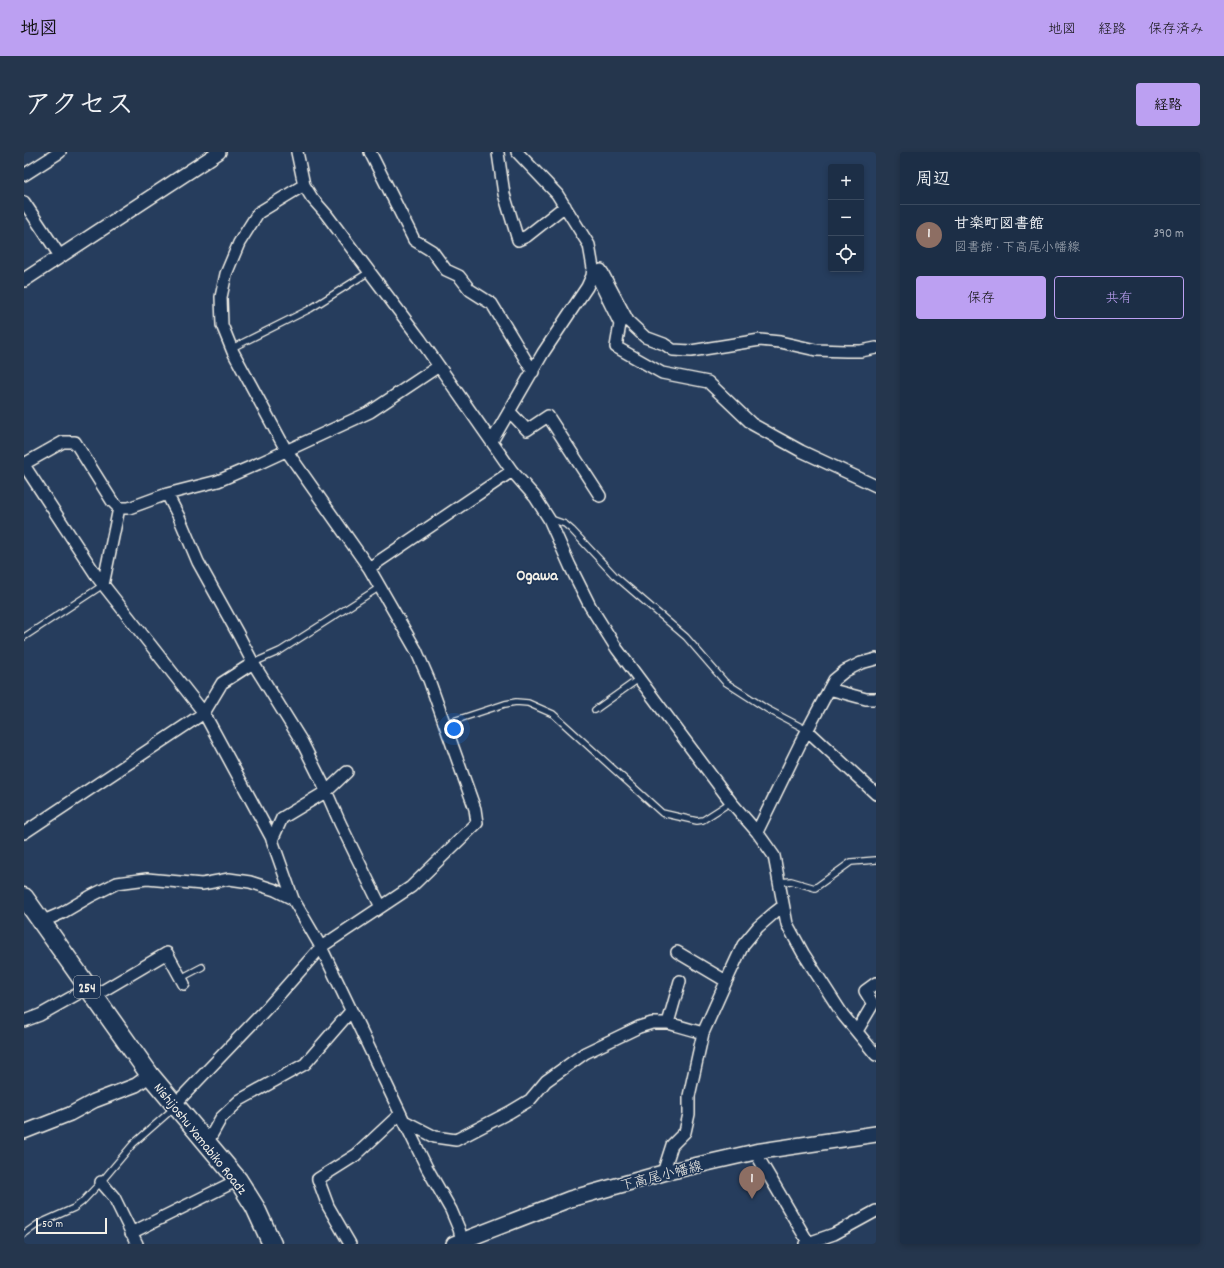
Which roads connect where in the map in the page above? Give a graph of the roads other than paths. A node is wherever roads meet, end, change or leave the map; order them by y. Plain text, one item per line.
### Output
1 (60, 152) edge
2 (219, 152) edge
3 (297, 152) edge
4 (369, 152) edge
5 (376, 152) edge
6 (517, 152) edge
7 (498, 153) dead end
8 (24, 175) edge
9 (304, 185) junction
10 (24, 202) edge
11 (565, 206) junction
12 (60, 256) junction
13 (592, 260) junction
14 (369, 272) junction
15 (603, 273) junction
16 (24, 280) edge
17 (232, 348) junction
18 (876, 348) edge
19 (439, 366) junction
20 (532, 372) junction
21 (510, 412) junction
22 (492, 441) junction
23 (286, 450) junction
24 (24, 465) edge
25 (512, 471) junction
26 (876, 486) edge
27 (167, 494) junction
28 (600, 496) dead end
29 (119, 508) junction
30 (549, 519) junction
31 (369, 568) junction
32 (103, 585) junction
33 (380, 587) junction
34 (24, 637) edge
35 (876, 659) edge
36 (253, 663) junction
37 (640, 678) junction
38 (829, 689) junction
39 (876, 699) edge
40 (595, 710) dead end
41 (204, 712) junction
42 (444, 724) junction
43 (807, 730) junction
44 (347, 772) dead end
45 (326, 792) junction
46 (876, 794) edge
47 (731, 802) junction
48 (24, 832) edge
49 (757, 832) junction
50 (272, 840) junction
51 (876, 860) edge
52 (780, 882) junction
53 (24, 897) edge
54 (293, 899) junction
55 (783, 906) junction
56 (380, 907) junction
57 (41, 922) junction
58 (322, 947) junction
59 (677, 952) dead end
60 (202, 967) dead end
61 (182, 981) joint
62 (680, 981) dead end
63 (726, 981) junction
64 (876, 982) edge
65 (91, 992) junction
66 (351, 1011) junction
67 (24, 1021) edge
68 (668, 1023) junction
69 (857, 1031) junction
70 (703, 1033) junction
71 (876, 1055) edge
72 (150, 1075) junction
73 (175, 1105) junction
74 (402, 1118) junction
75 (24, 1132) edge
76 (876, 1134) edge
77 (207, 1143) junction
78 (755, 1152) junction
79 (663, 1173) junction
80 (238, 1180) junction
81 (101, 1182) junction
82 (876, 1211) edge
83 (131, 1233) junction
84 (24, 1234) edge
85 (460, 1243) edge
86 (806, 1243) edge
87 (137, 1244) edge
88 (272, 1244) edge
89 (350, 1244) edge

1 - 8 street
2 - 12 street
3 - 9 street
4 - 5 street
4 - 20 street
6 - 11 street
7 - 11 street
9 - 14 street
9 - 17 street
10 - 12 street
11 - 13 street
12 - 16 street
13 - 15 street
13 - 20 street
14 - 17 lane
14 - 19 street
15 - 18 street
15 - 26 street
17 - 23 street
19 - 22 street
19 - 23 street
20 - 21 street
21 - 22 street
21 - 28 street
22 - 25 street
23 - 27 street
23 - 31 street
24 - 29 street
24 - 32 street
25 - 30 street
25 - 31 street
27 - 29 street
27 - 36 street
29 - 32 street
30 - 37 street
30 - 43 lane
31 - 33 street
32 - 34 lane
32 - 41 street
33 - 36 lane
33 - 42 street
35 - 38 street
36 - 41 street
36 - 45 street
37 - 40 lane
37 - 47 street
38 - 39 street
38 - 43 street
41 - 48 street
41 - 50 street
42 - 47 lane
42 - 56 street
43 - 46 street
43 - 49 street
44 - 45 street
45 - 50 street
45 - 56 street
47 - 49 street
49 - 52 street
50 - 54 street
51 - 52 lane
52 - 55 street
53 - 57 highway, 254
54 - 57 street
54 - 58 street
55 - 63 street
55 - 69 street
56 - 58 street
57 - 65 highway, 254
58 - 66 street
58 - 73 street
59 - 63 street
60 - 61 lane
61 - 65 street
62 - 68 street
63 - 70 street
64 - 69 street
65 - 67 street
65 - 72 highway, 254
66 - 74 street
66 - 77 street
68 - 70 street
68 - 74 street
69 - 71 street
70 - 79 street
72 - 73 highway, Nishijoshu Yamabiko Roadz / 254
72 - 75 street
73 - 77 highway, Nishijoshu Yamabiko Roadz / 254
73 - 81 lane
74 - 85 street
74 - 89 street
76 - 78 main road, 下高尾小幡線
77 - 80 highway, Nishijoshu Yamabiko Roadz / 254
78 - 79 main road, 下高尾小幡線
78 - 86 street
79 - 85 main road, 下高尾小幡線
80 - 83 street
80 - 88 highway, Nishijoshu Yamabiko Roadz / 254
81 - 83 street
81 - 84 lane
82 - 86 street
83 - 87 street

